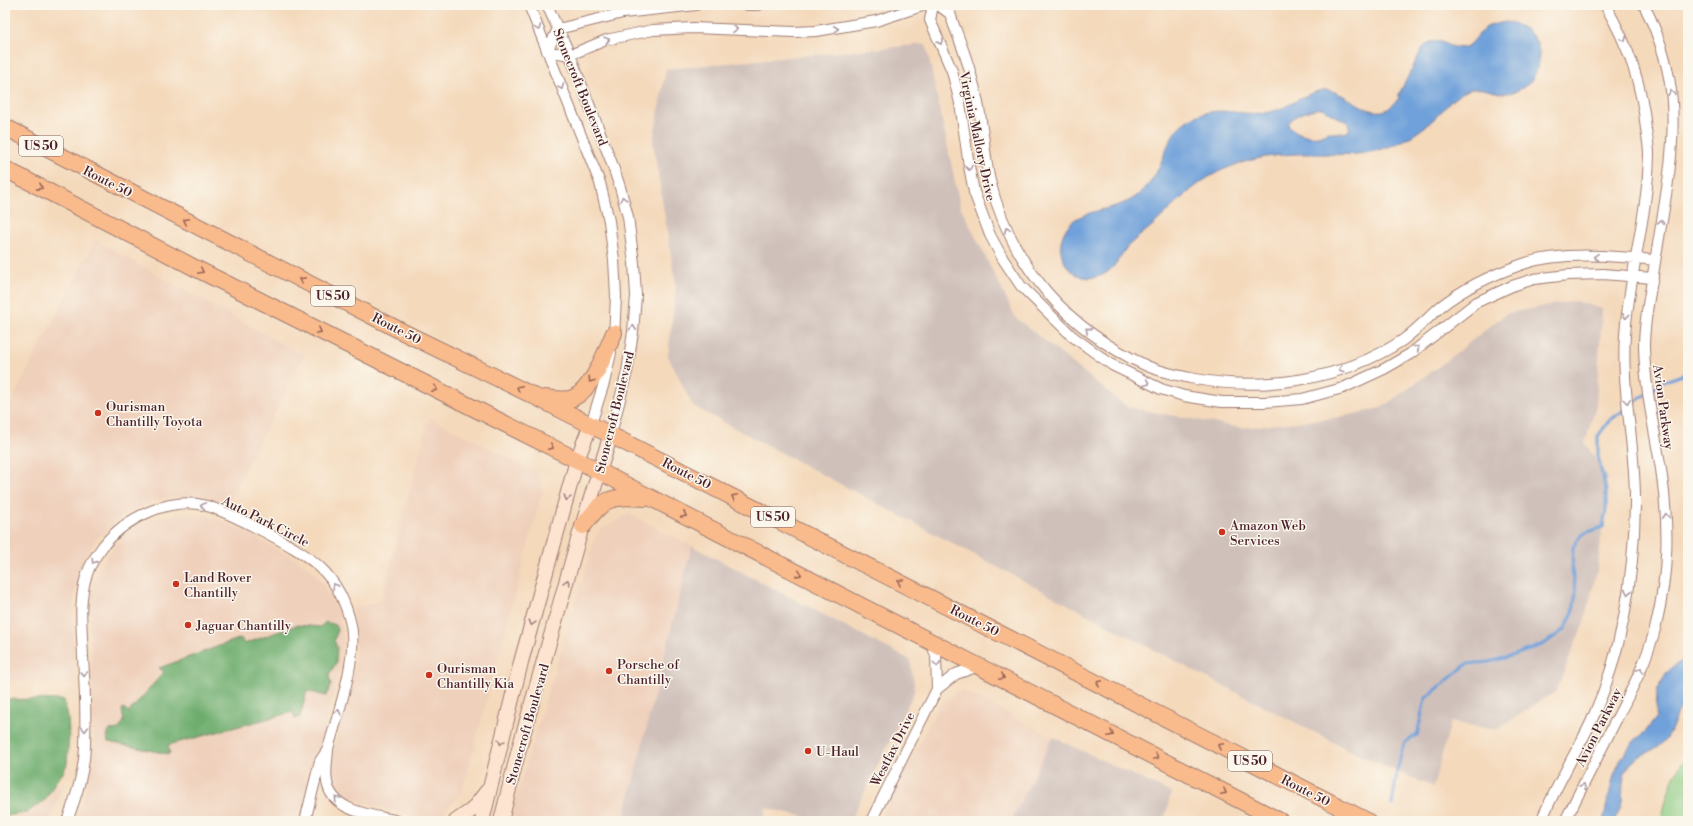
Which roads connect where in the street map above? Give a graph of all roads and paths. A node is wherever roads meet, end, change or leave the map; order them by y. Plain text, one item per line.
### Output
1 (530, 5) edge
2 (547, 5) edge
3 (696, 5) edge
4 (747, 5) edge
5 (759, 5) edge
6 (925, 5) edge
7 (933, 5) edge
8 (938, 5) edge
9 (1605, 5) edge
10 (1644, 5) edge
11 (558, 29) junction
12 (547, 51) junction
13 (570, 55) junction
14 (5, 128) edge
15 (5, 169) edge
16 (1635, 258) junction
17 (1655, 260) junction
18 (1632, 278) junction
19 (1653, 278) junction
20 (614, 333) junction
21 (538, 398) junction
22 (591, 424) junction
23 (611, 434) junction
24 (577, 460) junction
25 (599, 472) junction
26 (649, 498) junction
27 (583, 526) junction
28 (930, 641) junction
29 (979, 666) junction
30 (937, 689) junction
31 (328, 749) junction
32 (490, 787) junction
33 (67, 821) edge
34 (305, 821) edge
35 (398, 821) edge
36 (456, 821) edge
37 (482, 821) edge
38 (501, 821) edge
39 (871, 821) edge
40 (1280, 821) edge
41 (1367, 821) edge
42 (1541, 821) edge
43 (1565, 821) edge

1 -> 12 street, Stonecroft Boulevard
2 - 11 street, Stonecroft Boulevard
3 - 11 street
4 - 5 street
13 -> 6 street
7 -> 18 street, Virginia Mallory Drive
16 -> 8 street, Virginia Mallory Drive
9 -> 16 street, Avion Parkway
17 -> 10 street, Avion Parkway
11 - 12 street
11 - 13 street, Stonecroft Boulevard
12 - 13 street
12 -> 20 street, Stonecroft Boulevard
23 -> 13 street, Stonecroft Boulevard
21 -> 14 highway, Route 50 / US 50
15 -> 24 highway, US 50
16 - 17 street, Virginia Mallory Drive
16 - 18 street, Avion Parkway
17 - 19 street, Avion Parkway
18 - 19 street, Virginia Mallory Drive
18 -> 42 street, Avion Parkway
43 -> 19 street, Avion Parkway
20 -> 21 highway
20 - 22 street, Stonecroft Boulevard
21 - 22 highway, Route 50 / US 50
22 - 23 highway, Route 50 / US 50
22 - 24 main road, Stonecroft Boulevard
23 - 25 main road, Stonecroft Boulevard
41 -> 23 highway, Route 50 / US 50
24 - 25 highway, US 50
24 -> 32 main road, Stonecroft Boulevard
25 - 26 highway, US 50
25 - 27 main road, Stonecroft Boulevard
26 - 27 highway
26 -> 28 highway, US 50
38 -> 27 main road, Stonecroft Boulevard
28 - 29 highway, US 50
28 -> 30 street, Westfax Drive
29 - 30 street, Westfax Drive
29 -> 40 highway, US 50
30 - 39 street, Westfax Drive
31 -> 33 street, Auto Park Circle
31 - 34 street, Auto Park Circle
35 -> 31 street
32 - 36 main road
32 - 37 main road, Stonecroft Boulevard

